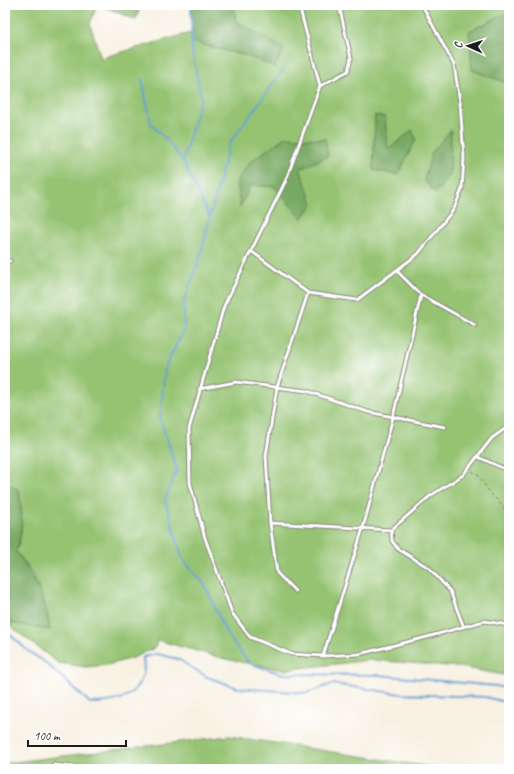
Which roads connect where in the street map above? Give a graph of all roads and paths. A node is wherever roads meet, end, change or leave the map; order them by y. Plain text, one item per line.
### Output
1 (299, 5) edge
2 (338, 5) edge
3 (422, 5) edge
4 (320, 86) junction
5 (251, 251) junction
6 (5, 261) edge
7 (10, 261) dead end
8 (397, 271) junction
9 (308, 293) junction
10 (421, 295) junction
11 (475, 325) dead end
12 (278, 387) junction
13 (199, 388) junction
14 (393, 417) junction
15 (509, 426) edge
16 (444, 427) dead end
17 (478, 457) junction
18 (468, 469) junction
19 (509, 471) edge
20 (509, 514) edge
21 (270, 523) junction
22 (363, 528) junction
23 (391, 530) junction
24 (295, 591) dead end
25 (463, 625) junction
26 (509, 625) edge
27 (323, 656) junction
28 (54, 765) dead end
29 (93, 769) edge

1 - 4 lane
2 - 4 lane
3 - 8 lane
4 - 5 lane
5 - 9 lane
5 - 13 lane
6 - 7 lane
8 - 9 lane
8 - 10 lane
9 - 12 lane
10 - 11 lane
10 - 14 lane
12 - 13 lane
12 - 14 lane
12 - 21 lane
13 - 27 lane
14 - 16 lane
14 - 22 lane
15 - 17 lane
17 - 18 lane
17 - 19 lane
18 - 20 path
18 - 23 lane
21 - 22 lane
21 - 24 lane
22 - 23 lane
22 - 27 lane
23 - 25 lane
25 - 26 lane
25 - 27 lane
28 - 29 lane

